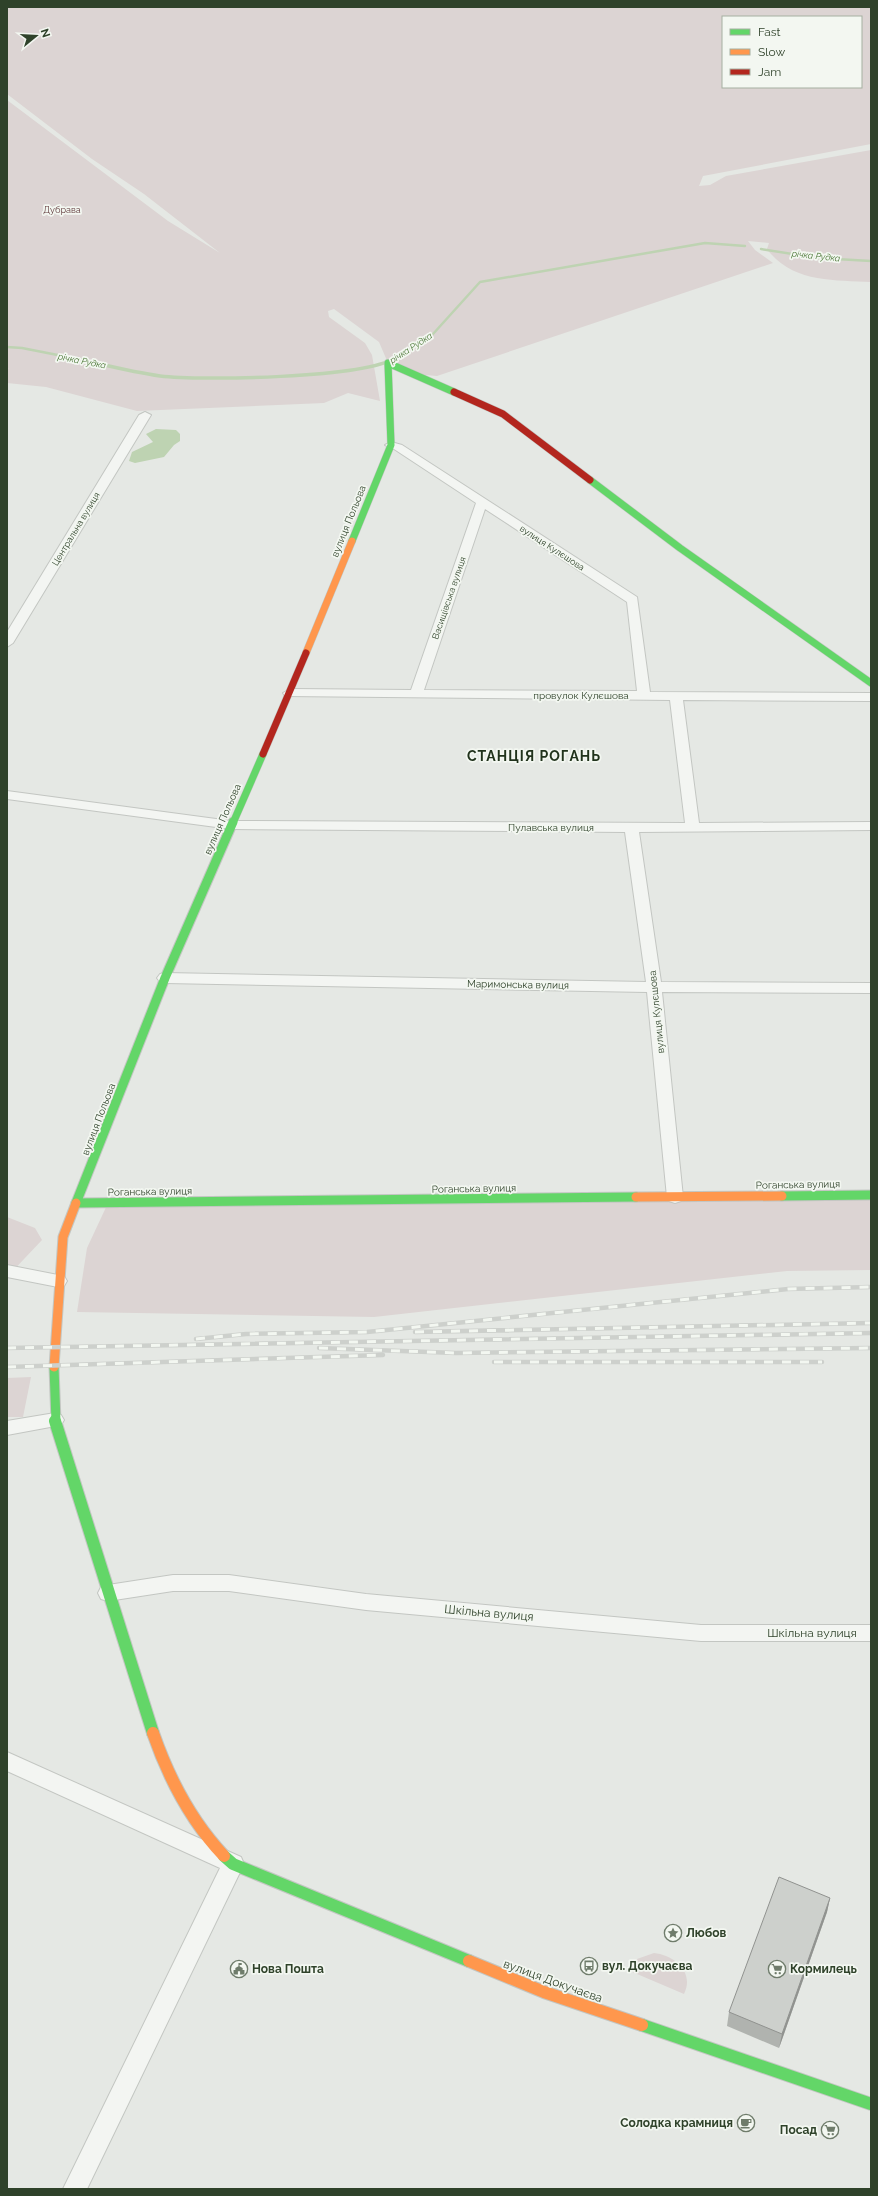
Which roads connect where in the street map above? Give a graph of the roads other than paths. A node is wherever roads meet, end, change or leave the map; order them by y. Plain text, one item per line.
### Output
1 (145, 415) dead end
2 (391, 446) junction
3 (482, 502) junction
4 (7, 643) edge
5 (871, 683) edge
6 (290, 693) junction
7 (416, 694) junction
8 (644, 695) junction
9 (676, 696) junction
10 (871, 697) edge
11 (7, 795) edge
12 (231, 825) junction
13 (871, 826) edge
14 (631, 828) junction
15 (693, 828) junction
16 (165, 978) junction
17 (654, 986) junction
18 (871, 988) edge
19 (871, 1195) edge
20 (675, 1197) junction
21 (77, 1203) junction
22 (7, 1271) edge
23 (58, 1281) junction
24 (55, 1420) junction
25 (7, 1428) edge
26 (108, 1593) junction
27 (871, 1633) edge
28 (7, 1761) edge
29 (233, 1864) junction
30 (871, 2104) edge
31 (75, 2189) edge

1 - 4 street, Центральна вулиця
2 - 3 street, вулиця Кулєшова
2 - 5 street
2 - 6 street, вулиця Польова
3 - 7 street, Васищівська вулиця
3 - 8 street, вулиця Кулєшова
6 - 7 street, провулок Кулєшова
6 - 12 street, вулиця Польова
7 - 8 street, провулок Кулєшова
8 - 9 street, провулок Кулєшова
9 - 10 street, провулок Кулєшова
9 - 15 street
11 - 12 street, Пулавська вулиця
12 - 14 street, Пулавська вулиця
12 - 16 street, вулиця Польова
13 - 15 street, Пулавська вулиця
14 - 15 street, Пулавська вулиця
14 - 17 street, вулиця Кулєшова
16 - 17 street, Маримонська вулиця
16 - 21 street, вулиця Польова
17 - 18 street, Маримонська вулиця
17 - 20 street, вулиця Кулєшова
19 - 20 street, Роганська вулиця
20 - 21 street, Роганська вулиця
21 - 23 street, вулиця Польова
22 - 23 street
23 - 24 street, вулиця Польова
24 - 25 street
24 - 26 street, вулиця Польова
26 - 27 street, Шкільна вулиця
26 - 29 street, вулиця Польова
28 - 29 street
29 - 30 street, вулиця Докучаєва
29 - 31 street

